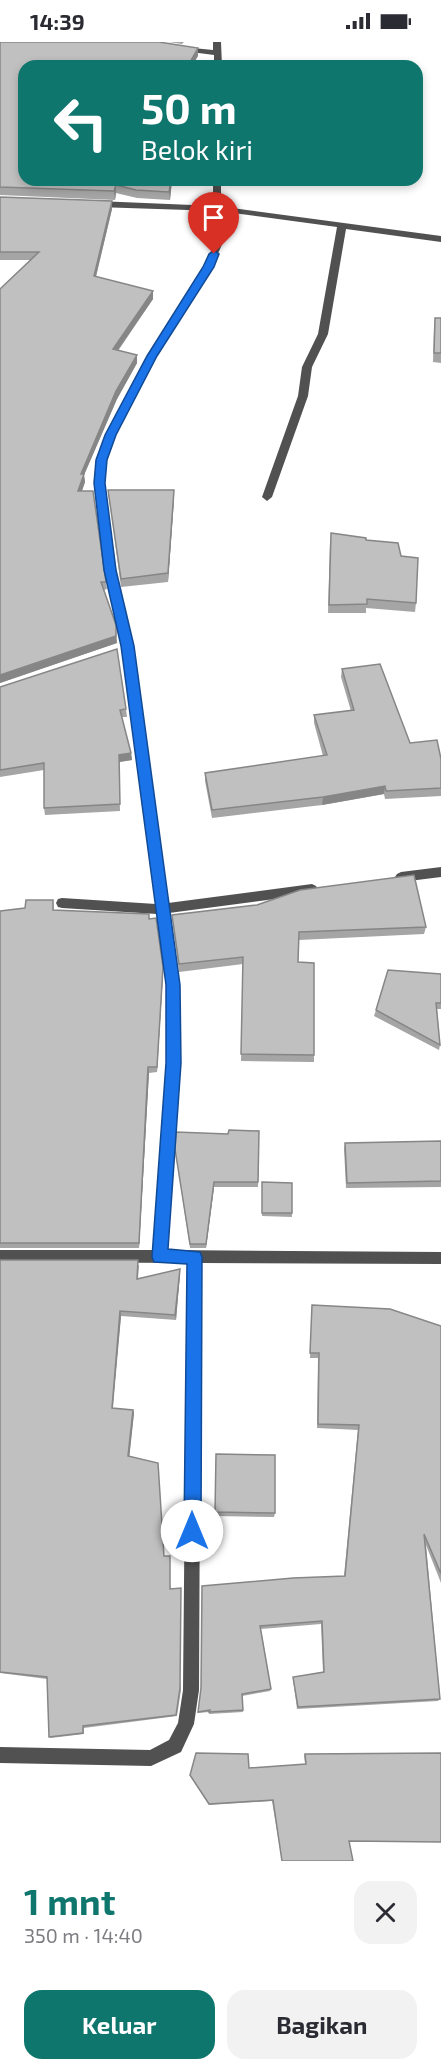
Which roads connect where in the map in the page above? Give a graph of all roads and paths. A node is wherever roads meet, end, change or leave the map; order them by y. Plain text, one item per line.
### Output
1 (217, 42) edge
2 (174, 49) edge
3 (218, 53) junction
4 (218, 60) edge
5 (217, 186) edge
6 (82, 203) edge
7 (222, 209) junction
8 (342, 225) junction
9 (441, 239) edge
10 (267, 497) dead end
11 (441, 872) edge
12 (383, 880) edge
13 (325, 887) edge
14 (62, 903) dead end
15 (163, 909) junction
16 (0, 1256) edge
17 (160, 1257) junction
18 (194, 1257) junction
19 (441, 1258) edge
20 (0, 1755) edge

1 - 3 street
2 - 3 street
3 - 4 street
5 - 7 street
6 - 7 street
7 - 8 street
7 - 15 street
8 - 9 street
8 - 10 street
11 - 12 street
13 - 15 street
14 - 15 street
15 - 17 street
16 - 17 street
17 - 18 street
18 - 19 street
18 - 20 street

